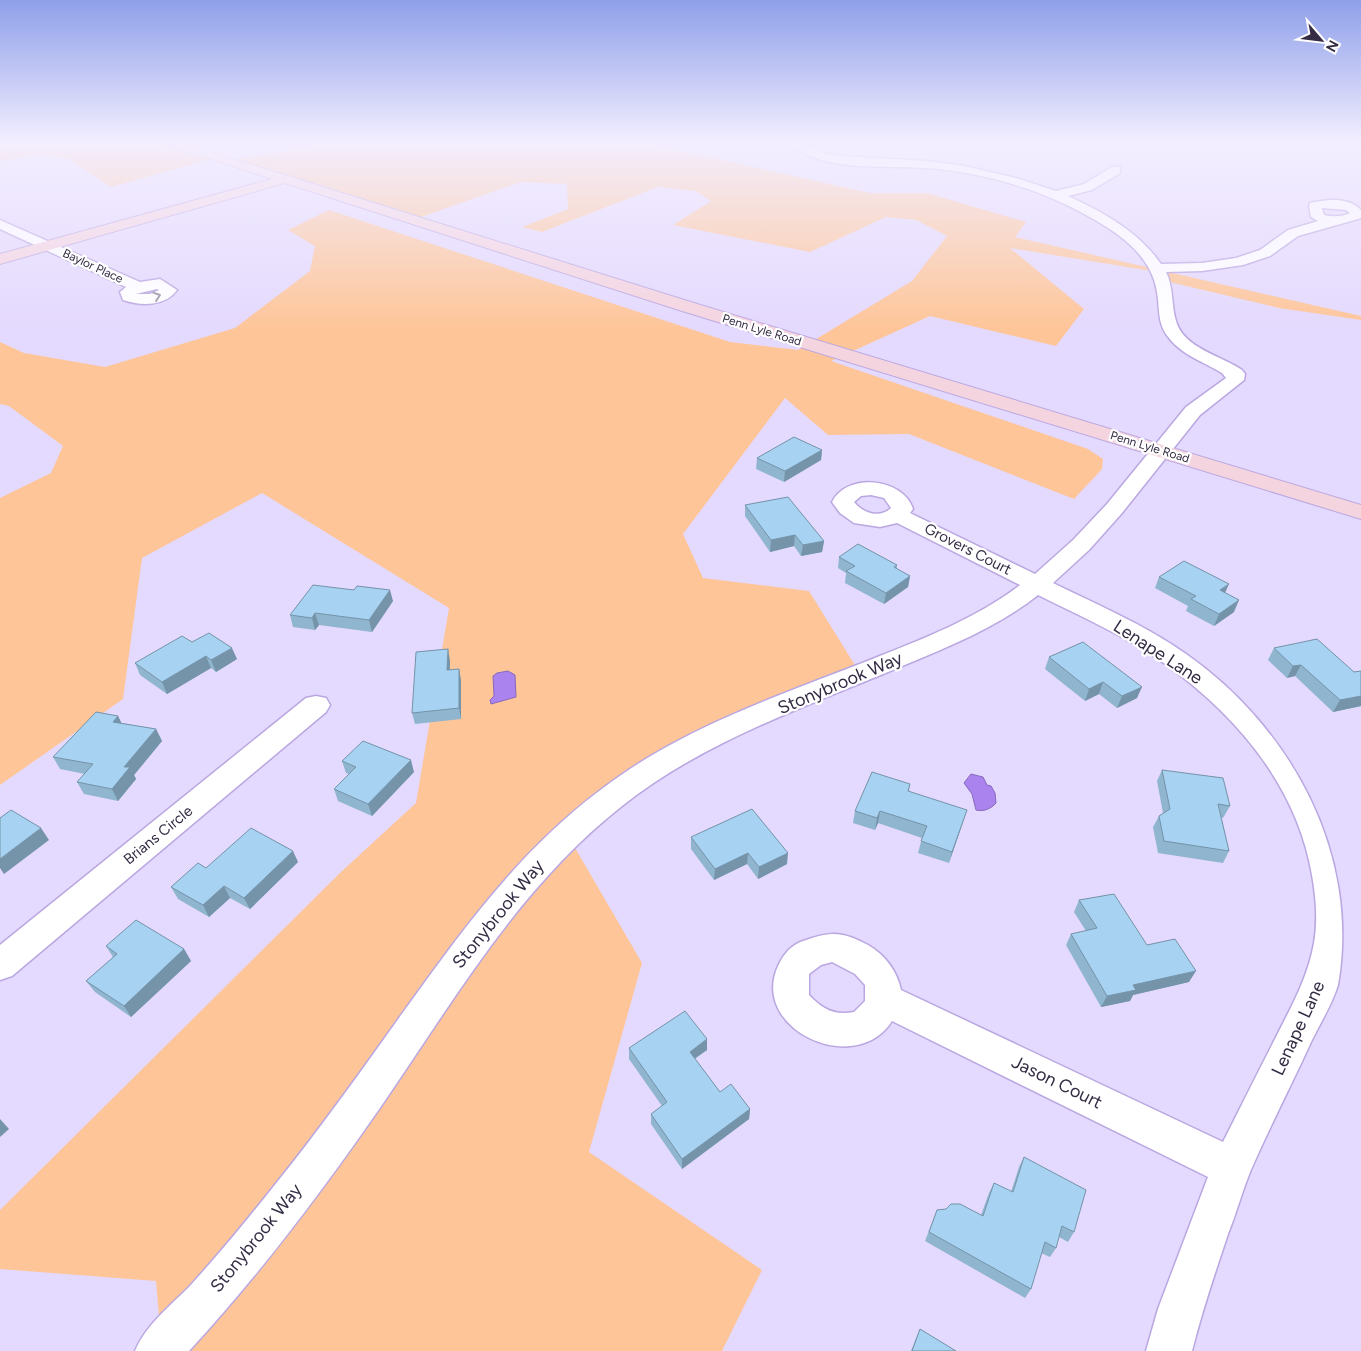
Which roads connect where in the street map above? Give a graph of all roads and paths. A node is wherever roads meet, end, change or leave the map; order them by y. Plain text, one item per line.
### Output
1 (196, 204) edge
2 (365, 204) edge
3 (1072, 204) edge
4 (1334, 221) dead end
5 (0, 224) edge
6 (48, 245) junction
7 (0, 259) edge
8 (1157, 268) junction
9 (138, 287) dead end
10 (1162, 451) junction
11 (1361, 512) edge
12 (898, 514) dead end
13 (1038, 584) junction
14 (316, 705) dead end
15 (0, 964) edge
16 (883, 998) dead end
17 (1232, 1167) junction
18 (158, 1351) edge
19 (1170, 1351) edge

1 - 6 street
2 - 10 street, Penn Lyle Road
3 - 8 street
4 - 8 street
5 - 6 street, Baylor Place
6 - 7 street
6 - 9 street, Baylor Place
8 - 10 street, Stonybrook Way
10 - 11 street, Penn Lyle Road
10 - 13 street, Stonybrook Way
12 - 13 street, Grovers Court
13 - 17 street, Lenape Lane
13 - 18 street, Stonybrook Way
14 - 15 street, Brians Circle
16 - 17 street, Jason Court
17 - 19 street, Lenape Lane

